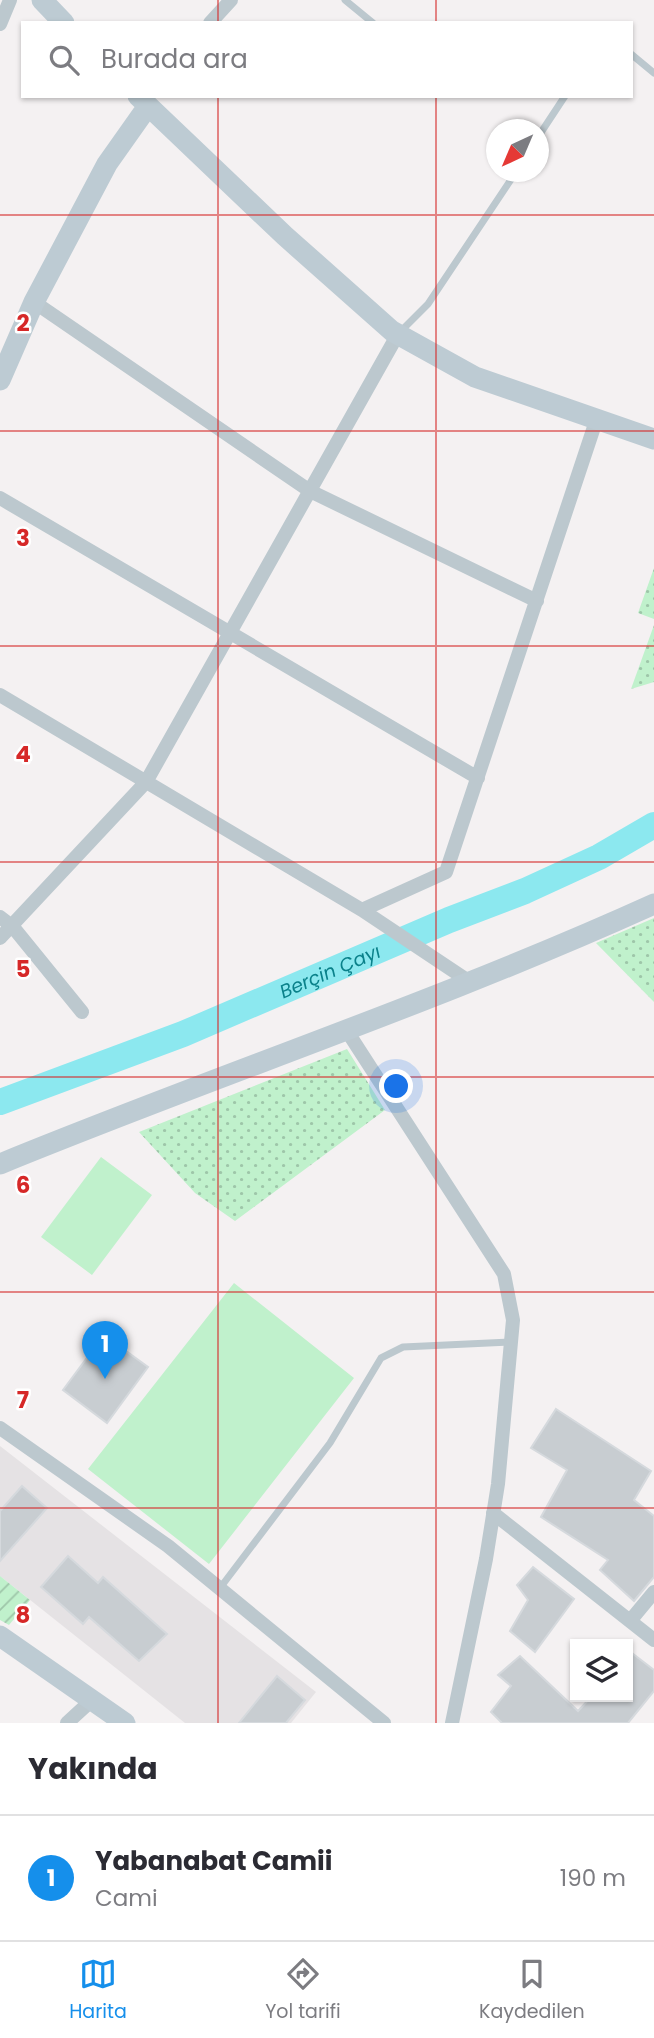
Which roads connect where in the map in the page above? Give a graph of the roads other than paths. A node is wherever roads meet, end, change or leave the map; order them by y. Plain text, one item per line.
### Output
1 (10, 0) edge
2 (42, 0) edge
3 (231, 0) edge
4 (345, 0) edge
5 (62, 21) edge
6 (212, 21) edge
7 (371, 21) edge
8 (0, 24) edge
9 (633, 56) edge
10 (654, 73) edge
11 (564, 98) edge
12 (147, 100) edge
13 (549, 120) edge
14 (509, 182) edge
15 (34, 302) junction
16 (398, 334) junction
17 (0, 380) edge
18 (597, 418) junction
19 (654, 439) edge
20 (310, 491) junction
21 (0, 498) edge
22 (537, 601) junction
23 (230, 633) junction
24 (0, 695) edge
25 (478, 778) junction
26 (146, 782) junction
27 (654, 904) edge
28 (366, 912) junction
29 (0, 918) edge
30 (13, 927) junction
31 (0, 939) edge
32 (466, 980) junction
33 (82, 1012) dead end
34 (347, 1031) junction
35 (0, 1164) edge
36 (511, 1342) junction
37 (0, 1428) edge
38 (493, 1513) junction
39 (219, 1588) junction
40 (654, 1592) edge
41 (629, 1621) junction
42 (0, 1636) edge
43 (654, 1640) edge
44 (92, 1700) junction
45 (67, 1723) edge
46 (125, 1723) edge
47 (383, 1723) edge
48 (452, 1723) edge

1 - 8 street
2 - 5 street
3 - 6 street
4 - 7 lane
9 - 10 lane
11 - 13 lane
12 - 15 street
12 - 16 street
14 - 16 lane
15 - 17 street
15 - 20 street
16 - 18 street
16 - 20 street
18 - 19 street
18 - 22 street
20 - 22 street
20 - 23 street
21 - 23 street
22 - 25 street
23 - 25 street
23 - 26 street
24 - 26 street
25 - 28 street
26 - 28 street
26 - 30 street
27 - 32 street
28 - 32 street
29 - 30 street
30 - 31 street
30 - 33 street
32 - 34 street
34 - 35 street
34 - 36 street
36 - 38 street
36 - 39 lane
37 - 39 street
38 - 41 street
38 - 48 street
39 - 47 street
40 - 41 street
41 - 43 street
42 - 44 street
44 - 45 street
44 - 46 street

